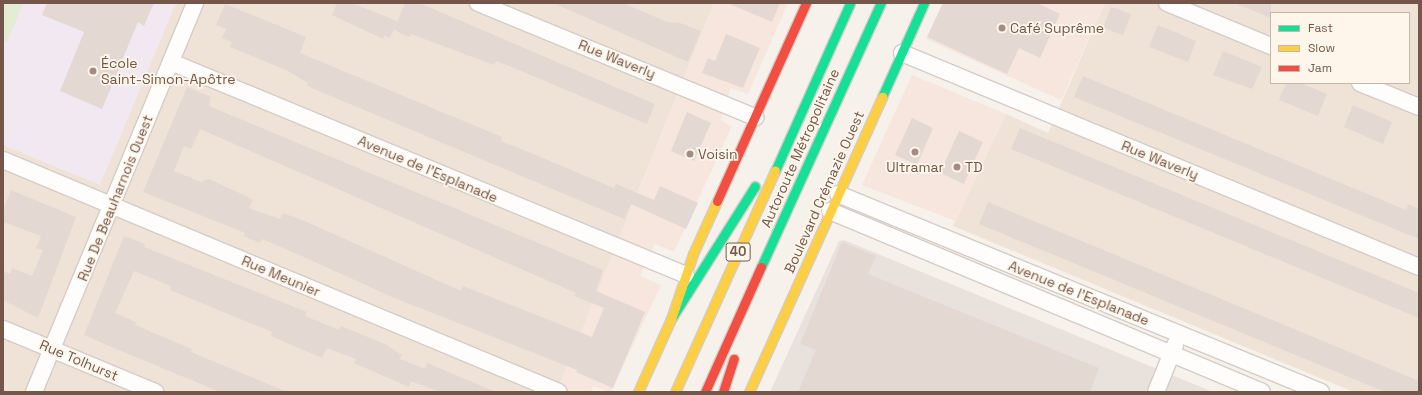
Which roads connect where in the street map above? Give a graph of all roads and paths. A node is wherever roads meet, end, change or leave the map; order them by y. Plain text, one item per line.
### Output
1 (195, 3) edge
2 (478, 3) edge
3 (806, 3) edge
4 (850, 3) edge
5 (881, 3) edge
6 (924, 3) edge
7 (1167, 3) edge
8 (1270, 46) edge
9 (902, 53) junction
10 (171, 62) junction
11 (1362, 84) edge
12 (1419, 107) edge
13 (801, 112) junction
14 (755, 117) junction
15 (3, 160) edge
16 (838, 194) junction
17 (112, 206) junction
18 (789, 208) junction
19 (830, 211) junction
20 (1419, 267) edge
21 (686, 275) junction
22 (671, 319) junction
23 (746, 326) dead end
24 (3, 329) edge
25 (1180, 334) junction
26 (738, 348) dead end
27 (51, 349) junction
28 (1172, 354) junction
29 (34, 392) edge
30 (155, 392) edge
31 (559, 392) edge
32 (638, 392) edge
33 (675, 392) edge
34 (705, 392) edge
35 (723, 392) edge
36 (749, 392) edge
37 (1156, 392) edge
38 (1262, 392) edge
39 (1321, 392) edge

1 - 10 street, Rue De Beauharnois Ouest
2 - 14 street, Rue Waverly
3 - 14 main road
4 - 13 main road, Autoroute Métropolitaine / 40
5 - 18 main road, Autoroute Métropolitaine / 40
6 - 9 main road, Boulevard Crémazie Ouest
7 - 8 street
9 - 16 main road, Boulevard Crémazie Ouest
9 - 20 street, Rue Waverly
10 - 17 street, Rue De Beauharnois Ouest
10 - 21 street, Avenue de l'Esplanade
11 - 12 street
13 - 22 main road
13 - 33 main road, Autoroute Métropolitaine / 40
14 - 21 main road
15 - 17 street, Rue Meunier
16 - 19 main road, Boulevard Crémazie Ouest
16 - 25 street, Avenue de l'Esplanade
17 - 27 street, Rue De Beauharnois Ouest
17 - 31 street, Rue Meunier
18 - 23 main road
18 - 34 main road, Autoroute Métropolitaine / 40
19 - 28 street, Avenue de l'Esplanade
19 - 36 main road, Boulevard Crémazie Ouest
21 - 22 main road
22 - 32 main road
24 - 27 street, Rue Tolhurst
25 - 28 street
25 - 39 street, Avenue de l'Esplanade
26 - 35 main road
27 - 29 street, Rue De Beauharnois Ouest
27 - 30 street, Rue Tolhurst
28 - 37 street
28 - 38 street, Avenue de l'Esplanade

